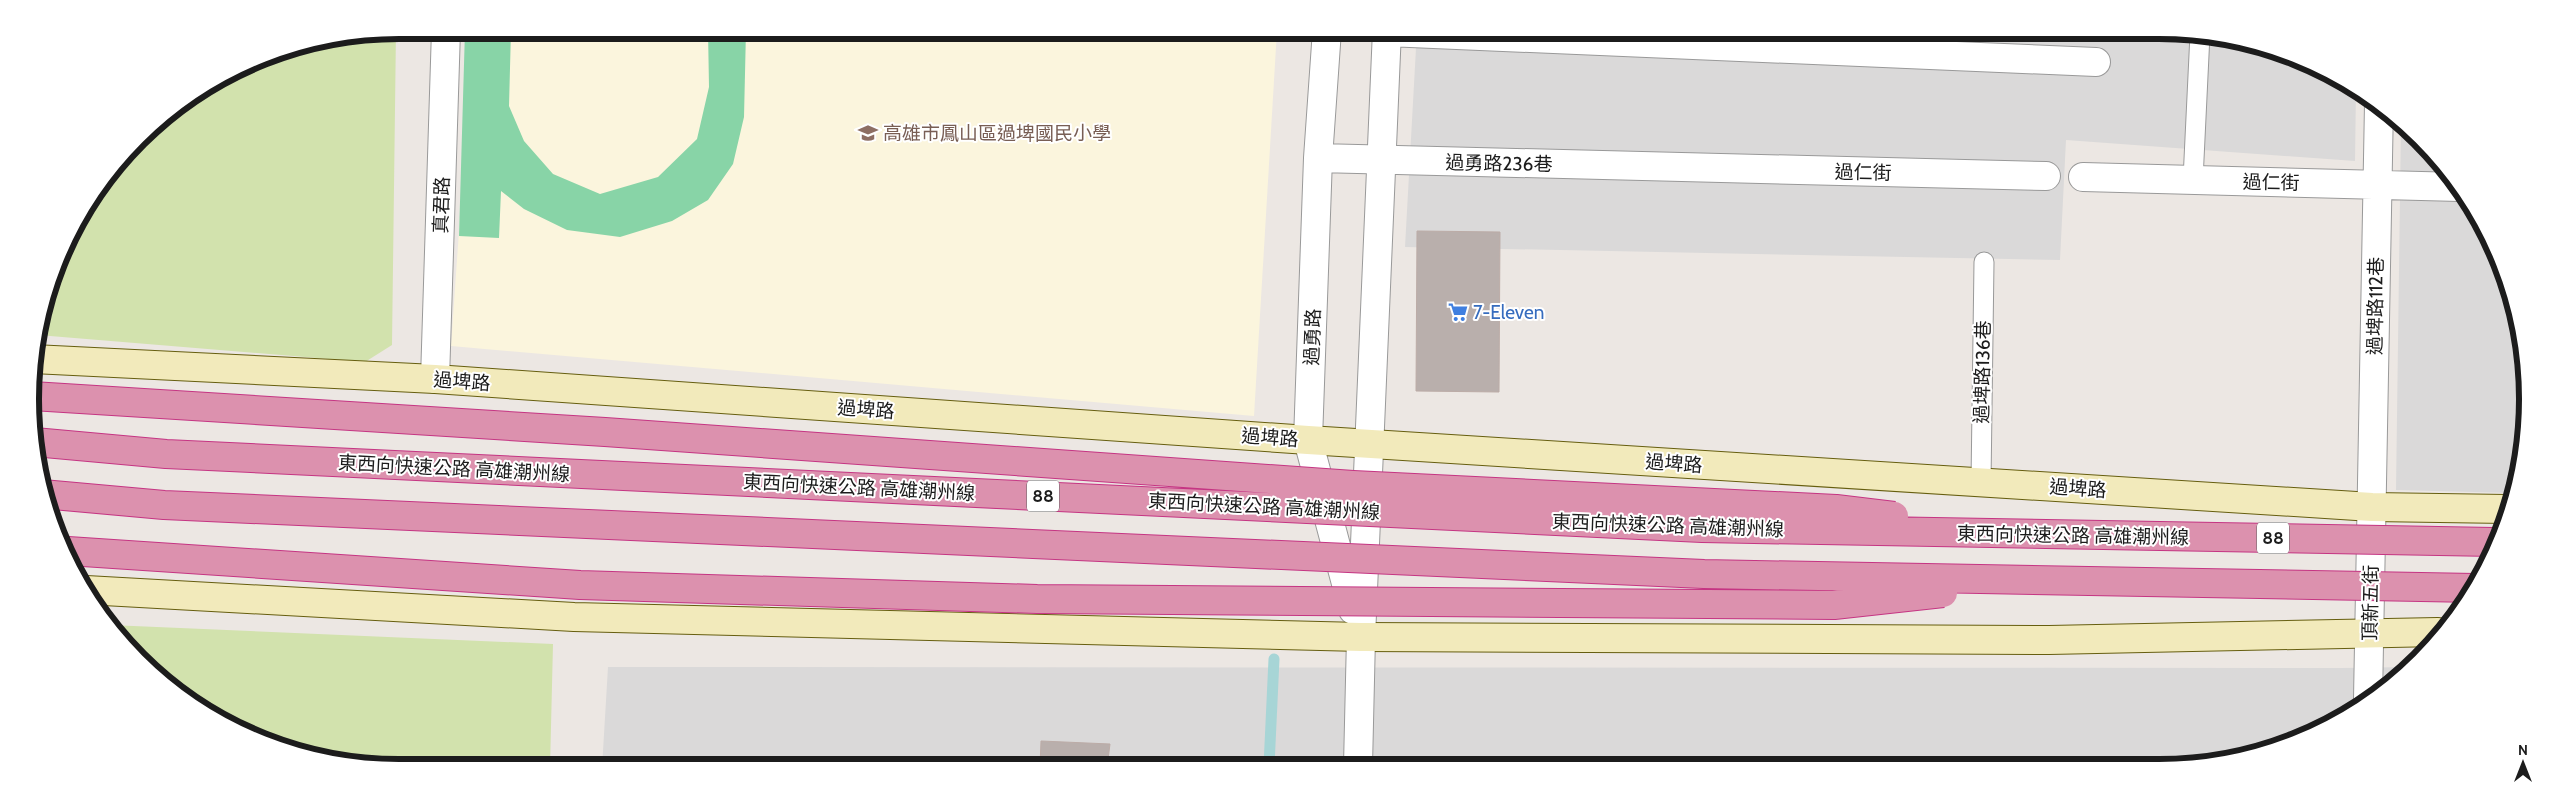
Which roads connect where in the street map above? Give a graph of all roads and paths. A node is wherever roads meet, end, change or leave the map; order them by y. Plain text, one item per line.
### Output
1 (446, 39) edge
2 (1326, 39) edge
3 (1387, 39) edge
4 (1747, 39) edge
5 (2200, 41) edge
6 (2096, 62) dead end
7 (2379, 114) edge
8 (1318, 158) junction
9 (1380, 160) junction
10 (1680, 167) joint
11 (2046, 176) dead end
12 (2083, 177) dead end
13 (2194, 180) junction
14 (2377, 184) junction
15 (2450, 187) edge
16 (1984, 262) dead end
17 (41, 359) edge
18 (435, 379) junction
19 (39, 396) edge
20 (1308, 440) junction
21 (42, 443) edge
22 (1368, 443) junction
23 (1981, 482) junction
24 (52, 495) edge
25 (2372, 507) junction
26 (2502, 509) edge
27 (2052, 534) junction
28 (2490, 542) edge
29 (72, 550) edge
30 (2051, 580) junction
31 (2466, 588) edge
32 (94, 590) edge
33 (2434, 632) edge
34 (2370, 635) junction
35 (1361, 637) junction
36 (2368, 692) edge
37 (1358, 759) edge

1 - 18 street, 真君路
2 - 8 street, 過勇路
3 - 9 street, 過勇路
4 - 6 street
5 - 13 lane
7 - 14 street, 過埤路112巷
8 - 9 street, 過勇路236巷
8 - 20 street, 過勇路
9 - 10 street, 過勇路236巷
9 - 22 street, 過勇路
10 - 11 street, 過仁街
12 - 13 street, 過仁街
13 - 14 street, 過仁街
14 - 15 street, 過仁街
14 - 25 street, 過埤路112巷
16 - 23 lane, 過埤路136巷
17 - 18 main road, 過埤路
18 - 20 main road, 過埤路
19 - 27 highway, bridge
20 - 22 main road, 過埤路
20 - 35 street, 過勇路
21 - 27 highway, 東西向快速公路 高雄潮州線 / 88, bridge
22 - 23 main road, 過埤路
22 - 35 street, 過勇路
23 - 25 main road, 過埤路
24 - 30 highway, bridge
25 - 26 main road, 過埤路
25 - 34 street, 頂新五街
27 - 28 highway, 東西向快速公路 高雄潮州線 / 88, bridge
29 - 30 highway, bridge
30 - 31 highway, bridge
32 - 35 main road
33 - 34 main road
34 - 35 main road
34 - 36 street, 頂新五街
35 - 37 street, 過勇路

